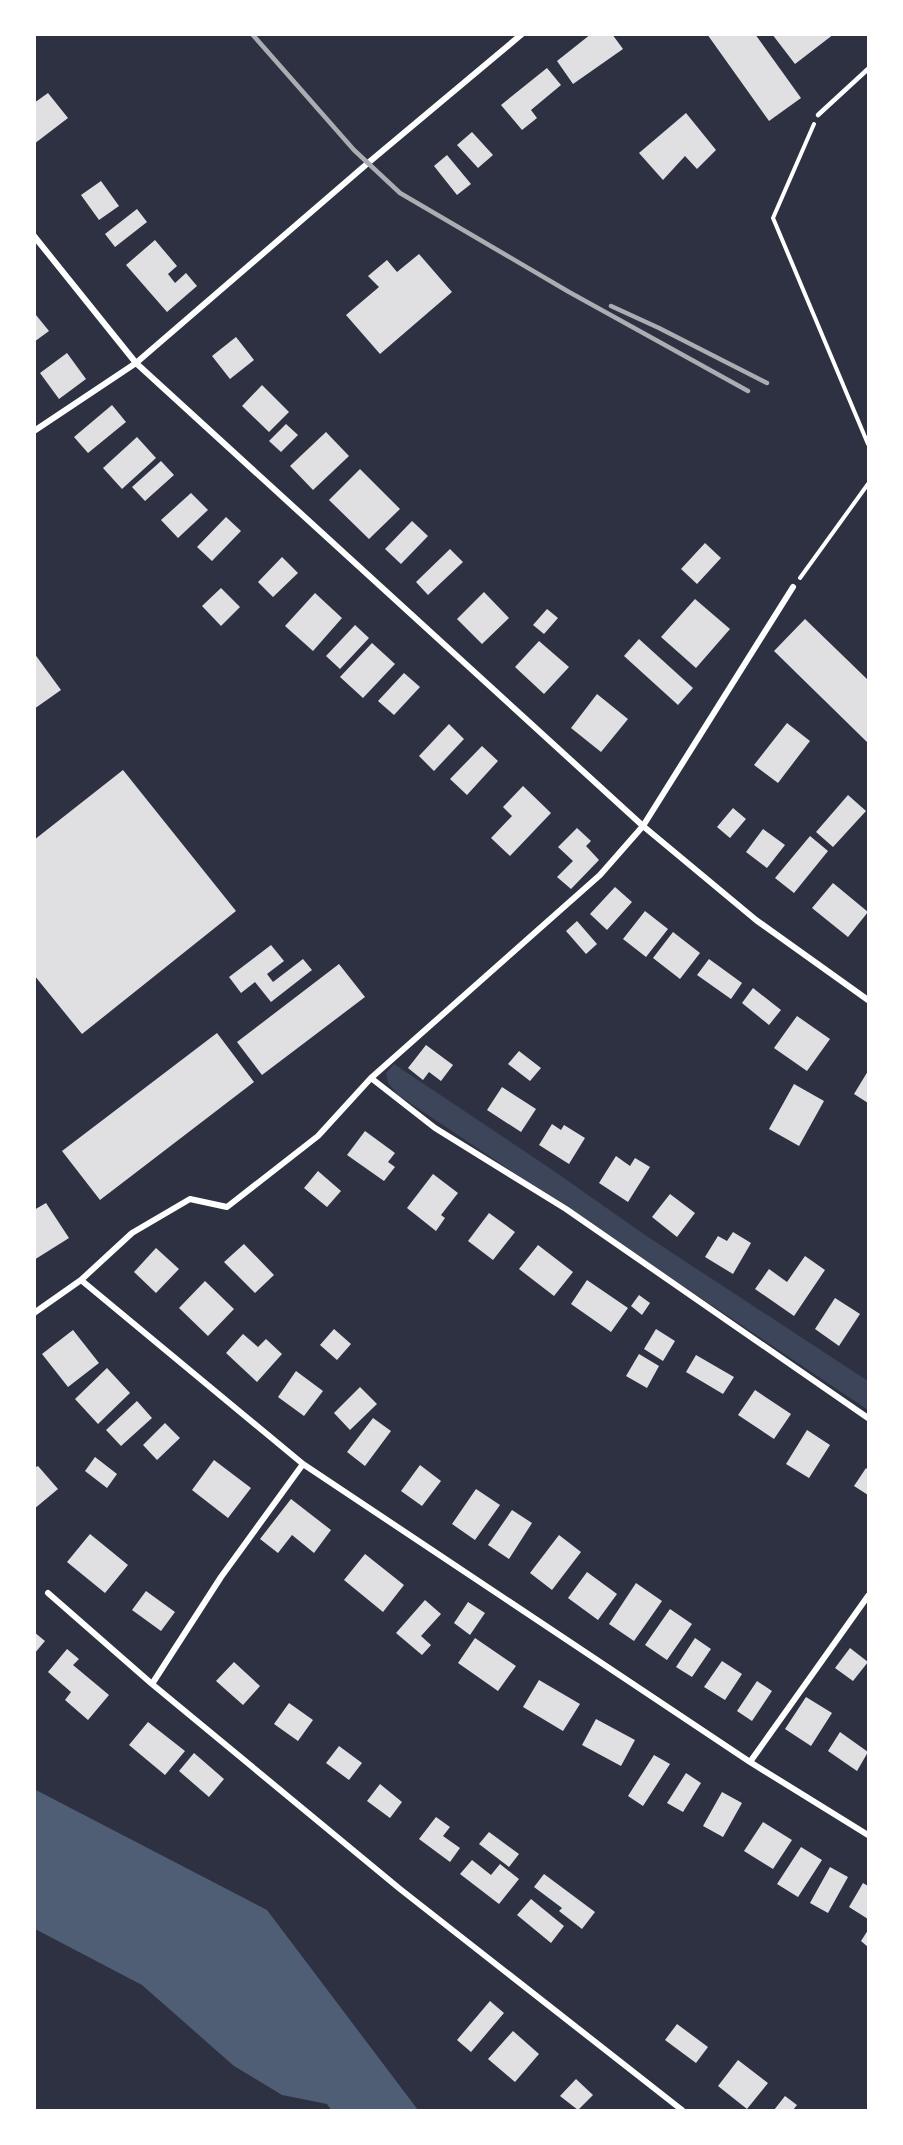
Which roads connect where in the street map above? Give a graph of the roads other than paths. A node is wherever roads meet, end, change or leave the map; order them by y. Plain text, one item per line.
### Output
1 (522, 34) edge
2 (868, 69) edge
3 (818, 116) road end
4 (34, 236) edge
5 (136, 363) junction
6 (34, 431) edge
7 (793, 587) road end
8 (643, 826) junction
9 (868, 999) edge
10 (371, 1078) junction
11 (81, 1280) junction
12 (34, 1314) edge
13 (868, 1418) edge
14 (303, 1464) junction
15 (48, 1593) dead end
16 (868, 1596) edge
17 (152, 1684) junction
18 (750, 1762) junction
19 (868, 1834) edge
20 (682, 2110) edge

1 - 5 street
2 - 3 lane
4 - 5 street
5 - 6 street
5 - 8 street
7 - 8 street
8 - 9 street
8 - 10 street
10 - 11 street
10 - 13 street
11 - 12 street
11 - 14 street
14 - 17 street
14 - 18 street
15 - 17 street
16 - 18 street
17 - 20 street
18 - 19 street

